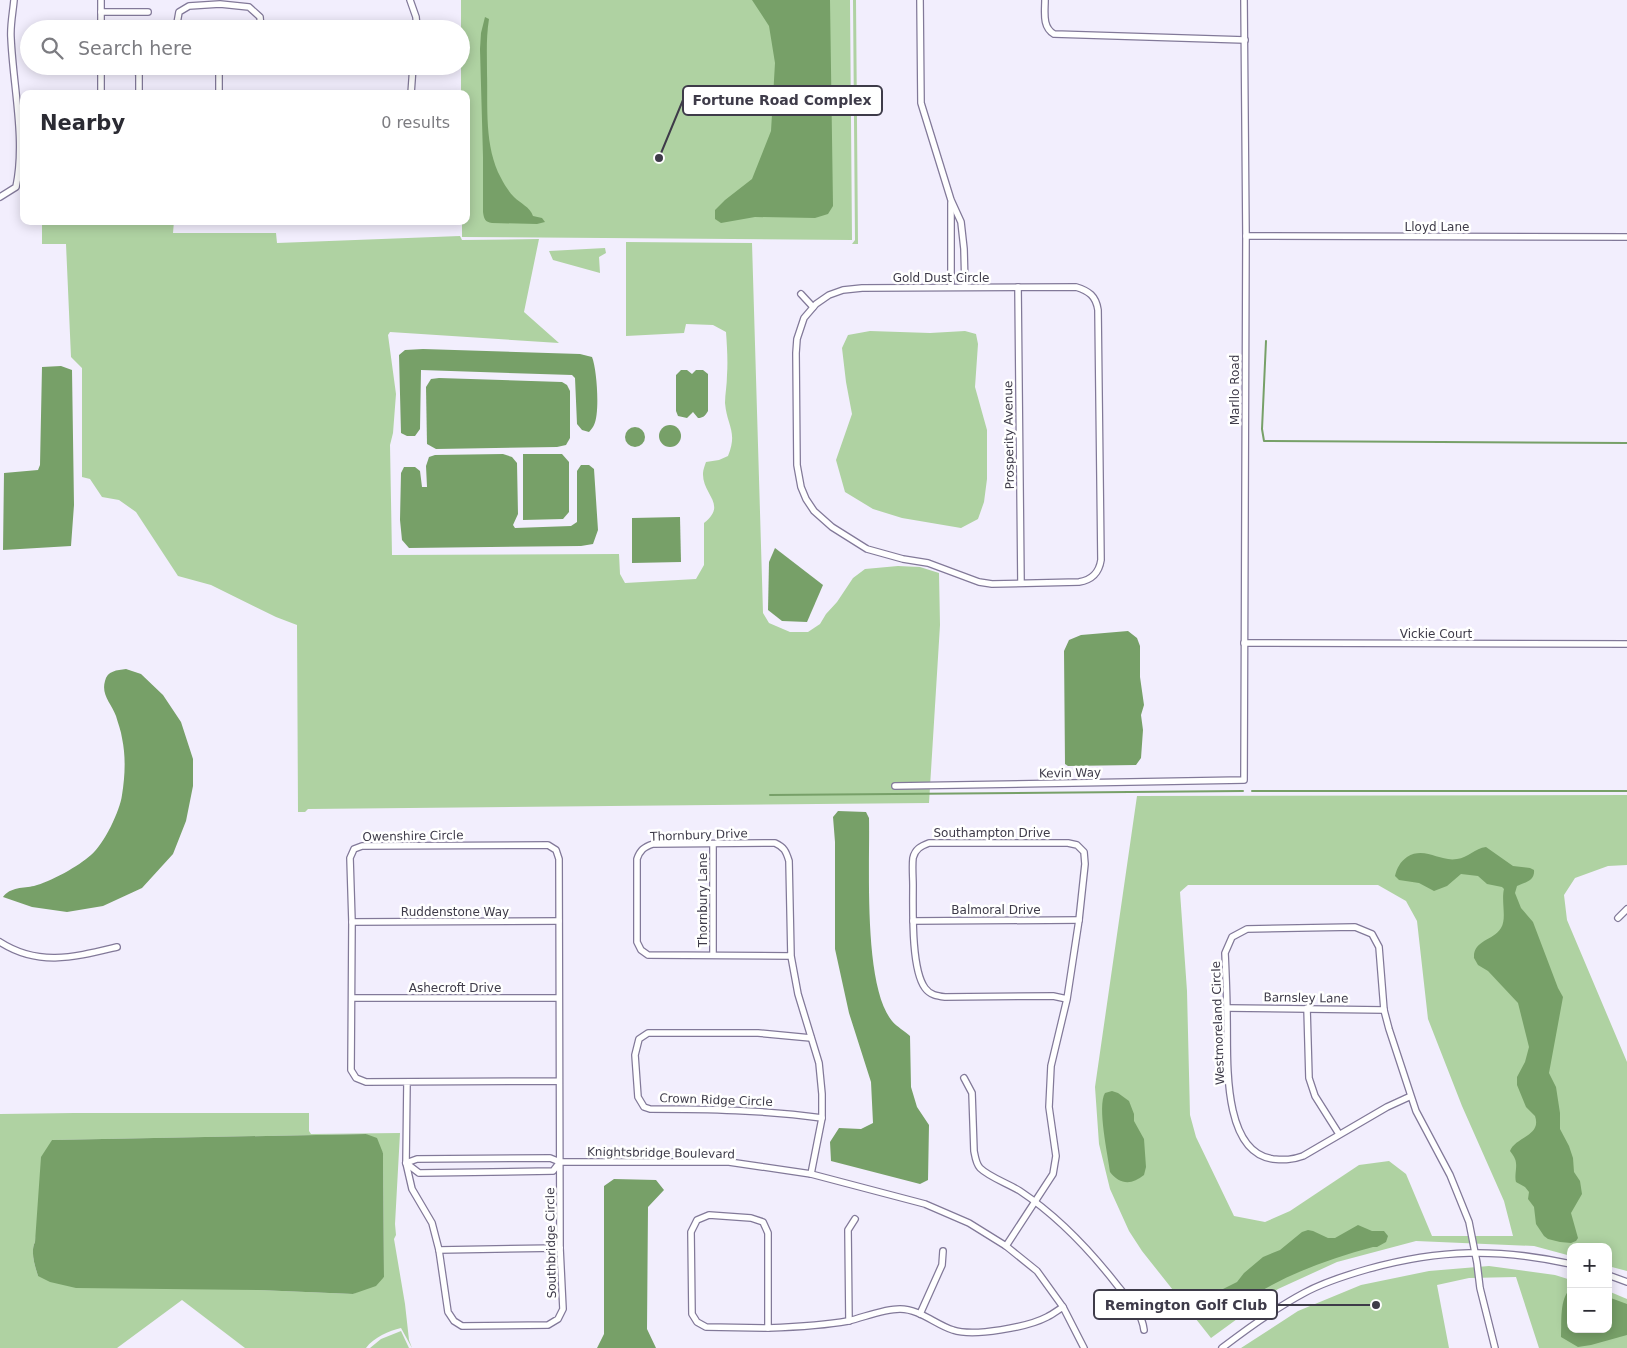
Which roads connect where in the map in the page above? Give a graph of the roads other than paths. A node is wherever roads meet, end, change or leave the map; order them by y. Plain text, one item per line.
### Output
1 (14, 0) edge
2 (100, 0) edge
3 (410, 0) edge
4 (920, 0) edge
5 (1045, 0) edge
6 (1244, 0) edge
7 (220, 2) edge
8 (100, 12) junction
9 (148, 12) dead end
10 (100, 20) edge
11 (178, 20) edge
12 (260, 20) edge
13 (416, 20) edge
14 (1245, 40) junction
15 (101, 75) edge
16 (139, 75) edge
17 (219, 75) edge
18 (412, 75) edge
19 (102, 90) edge
20 (140, 90) edge
21 (219, 90) edge
22 (411, 90) edge
23 (0, 196) edge
24 (951, 200) junction
25 (1246, 236) junction
26 (1627, 238) edge
27 (1018, 287) junction
28 (951, 288) junction
29 (965, 288) junction
30 (801, 294) dead end
31 (813, 307) junction
32 (1021, 583) junction
33 (1244, 643) junction
34 (1627, 644) edge
35 (1244, 780) joint
36 (895, 786) dead end
37 (712, 844) junction
38 (1627, 909) edge
39 (1618, 918) dead end
40 (1079, 920) junction
41 (558, 921) junction
42 (913, 921) junction
43 (352, 922) junction
44 (0, 942) edge
45 (117, 946) dead end
46 (713, 955) junction
47 (791, 956) junction
48 (352, 998) junction
49 (559, 998) junction
50 (1067, 999) junction
51 (1227, 1008) junction
52 (1307, 1008) junction
53 (1384, 1010) junction
54 (811, 1038) junction
55 (964, 1078) dead end
56 (559, 1081) junction
57 (407, 1082) junction
58 (1410, 1096) junction
59 (822, 1118) junction
60 (1339, 1134) junction
61 (481, 1159) junction
62 (560, 1162) junction
63 (406, 1163) junction
64 (481, 1172) junction
65 (811, 1174) junction
66 (1035, 1202) junction
67 (855, 1219) dead end
68 (1006, 1246) junction
69 (560, 1248) junction
70 (439, 1250) junction
71 (943, 1252) dead end
72 (1474, 1252) junction
73 (1567, 1263) edge
74 (1612, 1276) edge
75 (1627, 1282) edge
76 (1063, 1306) junction
77 (920, 1314) junction
78 (849, 1321) junction
79 (768, 1328) junction
80 (1144, 1330) dead end
81 (1084, 1348) edge
82 (1222, 1348) edge
83 (1495, 1348) edge

1 - 23 street
2 - 8 street
3 - 13 street
4 - 24 street
5 - 14 street
6 - 14 street, Marllo Road
7 - 11 street
7 - 12 street
8 - 9 street
8 - 10 street
14 - 25 street, Marllo Road
15 - 19 street
16 - 20 street
17 - 21 street
18 - 22 street
24 - 28 street
24 - 29 street
25 - 26 street, Lloyd Lane
25 - 33 street, Marllo Road
27 - 29 street, Gold Dust Circle
27 - 32 street, Prosperity Avenue
27 - 32 street, Gold Dust Circle
28 - 29 street, Gold Dust Circle
28 - 31 street, Gold Dust Circle
30 - 31 street
31 - 32 street, Gold Dust Circle
33 - 34 street, Vickie Court
33 - 35 street, Marllo Road
35 - 36 street, Kevin Way
37 - 46 street, Thornbury Lane
37 - 46 street, Thornbury Drive
37 - 47 street, Thornbury Drive
38 - 39 street
40 - 42 street, Balmoral Drive
40 - 42 street, Southampton Drive
40 - 50 street, Southampton Drive
41 - 43 street, Ruddenstone Way
41 - 43 street, Owenshire Circle
41 - 49 street, Owenshire Circle
42 - 50 street, Southampton Drive
43 - 48 street, Owenshire Circle
44 - 45 street
46 - 47 street, Thornbury Drive
47 - 54 street, Thornbury Drive
48 - 49 street, Ashecroft Drive
48 - 57 street, Owenshire Circle
49 - 56 street, Owenshire Circle
50 - 66 street, Southampton Drive
51 - 52 street, Barnsley Lane
51 - 53 street, Westmoreland Circle
51 - 60 street, Westmoreland Circle
52 - 53 street, Barnsley Lane
52 - 60 street
53 - 58 street, Westmoreland Circle
54 - 59 street, Thornbury Drive
54 - 59 street, Crown Ridge Circle
55 - 66 street
56 - 57 street, Owenshire Circle
56 - 62 street, Owenshire Circle
57 - 63 street, Southbridge Circle
58 - 60 street, Westmoreland Circle
58 - 72 street, Westmoreland Circle
59 - 65 street, Thornbury Drive
61 - 62 street, Knightsbridge Boulevard
61 - 63 street, Knightsbridge Boulevard
61 - 64 street
62 - 64 street, Knightsbridge Boulevard
62 - 65 street, Knightsbridge Boulevard
62 - 69 street, Southbridge Circle
63 - 64 street, Knightsbridge Boulevard
63 - 70 street, Southbridge Circle
65 - 68 street, Knightsbridge Boulevard
66 - 68 street, Southampton Drive
66 - 80 street
67 - 78 street
68 - 76 street, Knightsbridge Boulevard
69 - 70 street
69 - 70 street, Southbridge Circle
71 - 77 street
72 - 73 street
72 - 82 street
72 - 83 street, Westmoreland Circle
74 - 75 street
76 - 77 street
76 - 81 street, Knightsbridge Boulevard
77 - 78 street
78 - 79 street
79 - 79 street

